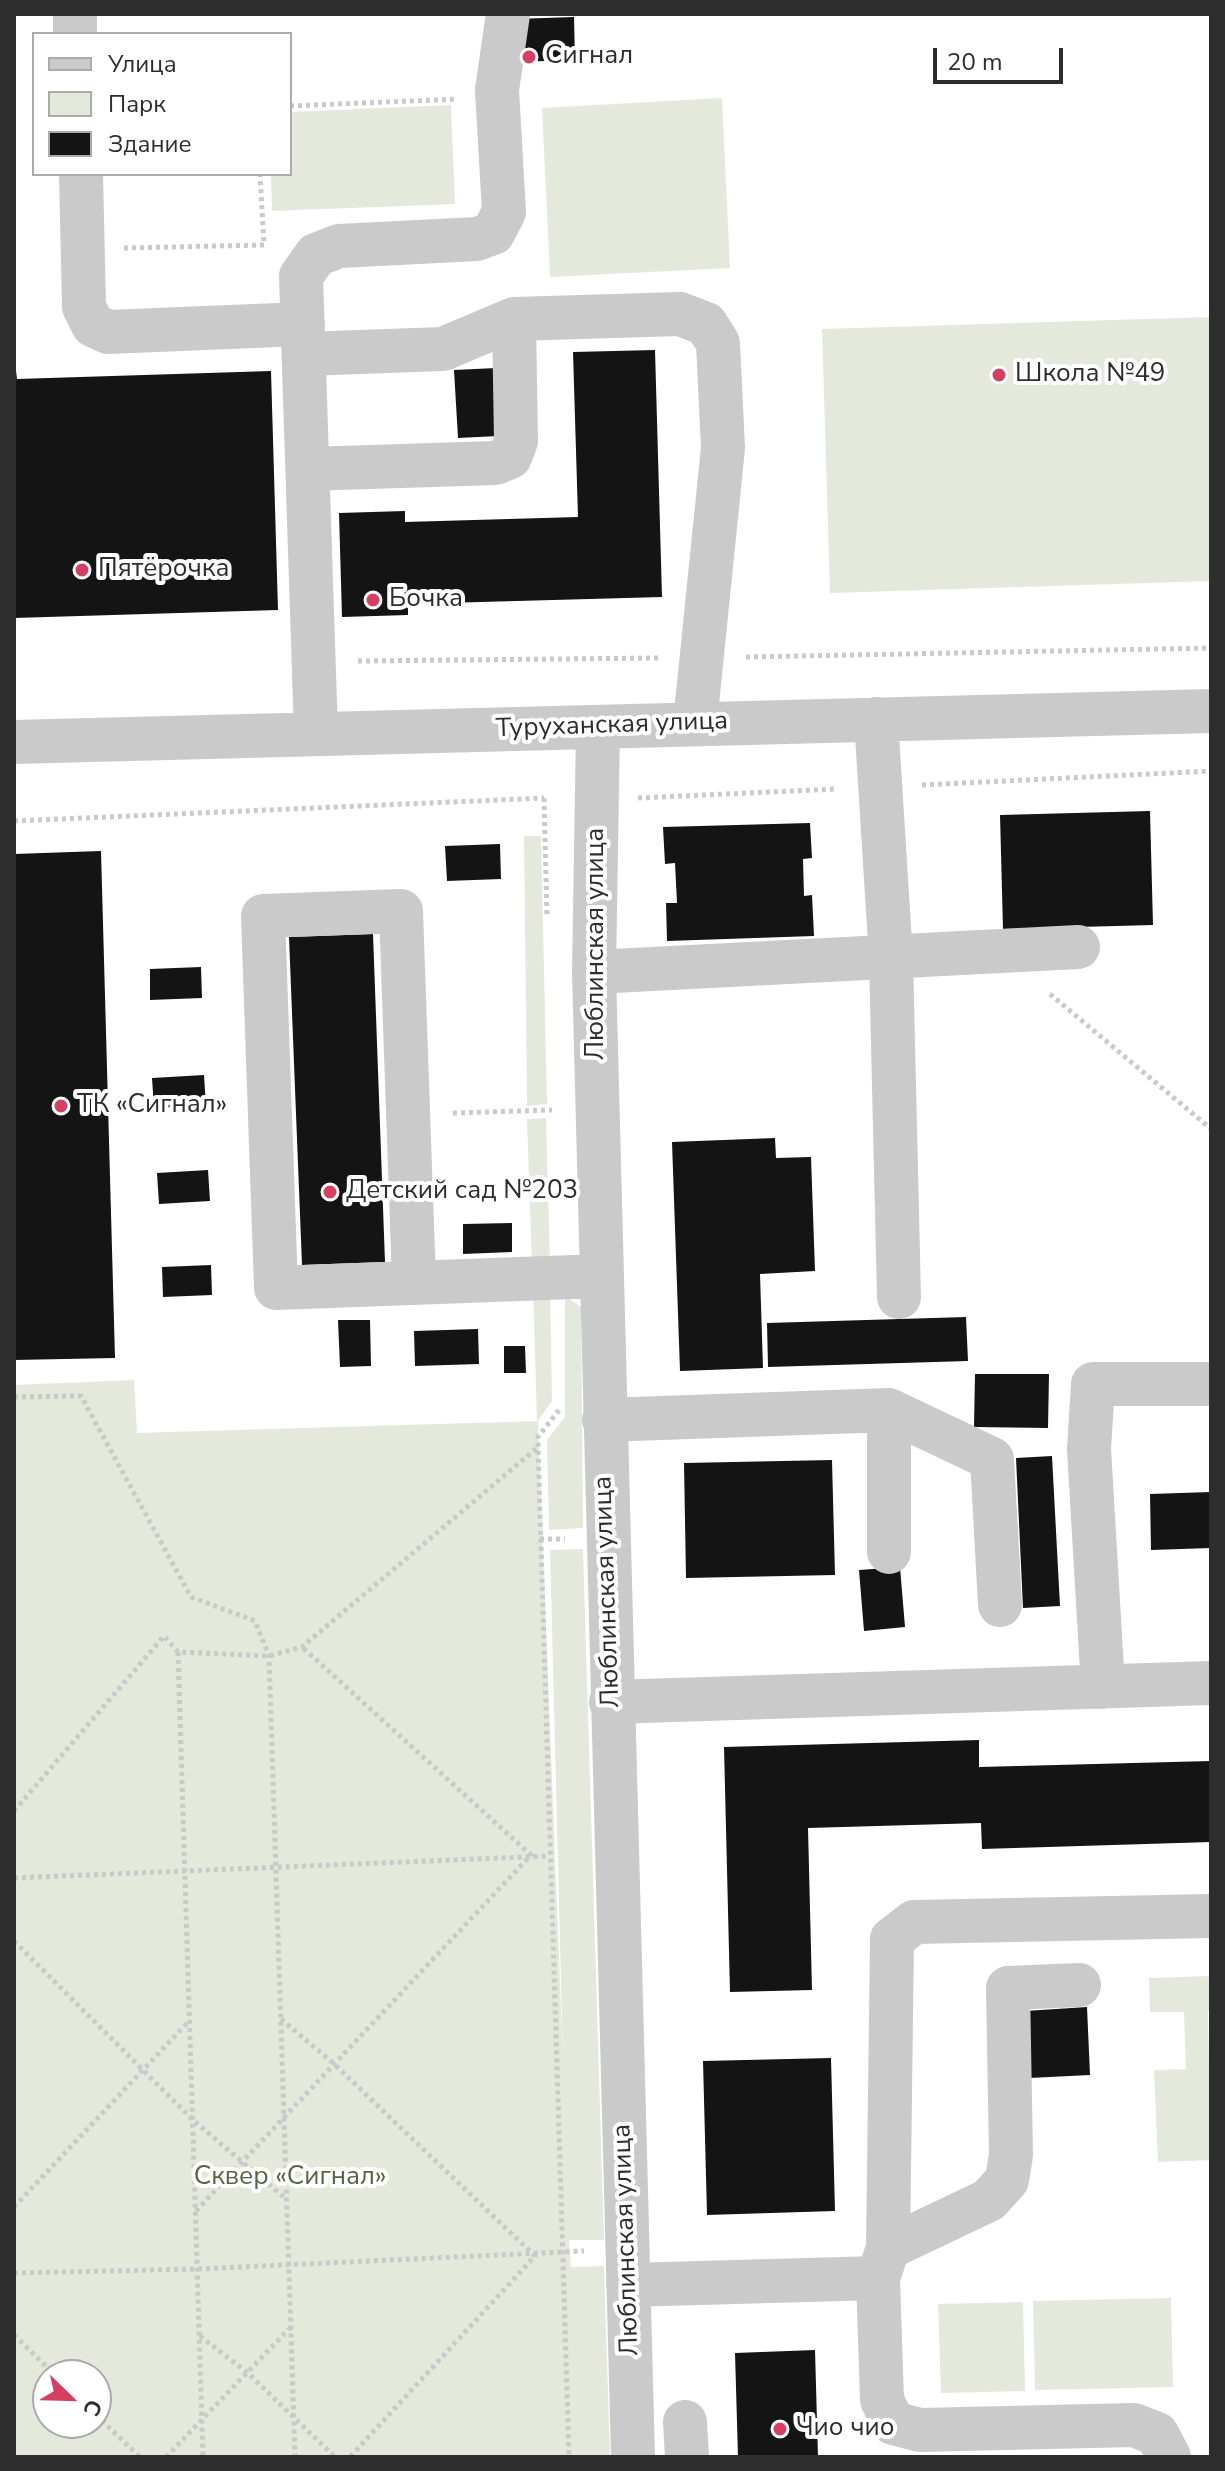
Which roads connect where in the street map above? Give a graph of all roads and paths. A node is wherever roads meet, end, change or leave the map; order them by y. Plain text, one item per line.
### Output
1 (508, 14) edge
2 (498, 97) junction
3 (292, 106) edge
4 (81, 176) edge
5 (260, 176) edge
6 (82, 249) junction
7 (514, 319) junction
8 (304, 339) junction
9 (308, 469) junction
10 (1211, 648) edge
11 (702, 658) junction
12 (313, 662) junction
13 (1211, 711) edge
14 (876, 719) junction
15 (695, 723) junction
16 (598, 727) junction
17 (316, 734) junction
18 (14, 742) edge
19 (544, 798) dead end
20 (547, 923) dead end
21 (1078, 947) dead end
22 (1001, 952) junction
23 (891, 959) junction
24 (594, 972) junction
25 (551, 1094) dead end
26 (552, 1110) junction
27 (408, 1114) junction
28 (552, 1125) dead end
29 (1211, 1129) edge
30 (601, 1276) junction
31 (414, 1282) junction
32 (899, 1297) dead end
33 (1211, 1384) edge
34 (14, 1397) edge
35 (561, 1408) dead end
36 (889, 1410) junction
37 (604, 1420) junction
38 (538, 1447) junction
39 (889, 1552) dead end
40 (1000, 1605) dead end
41 (302, 1647) junction
42 (178, 1652) junction
43 (269, 1656) junction
44 (1211, 1683) edge
45 (1103, 1687) junction
46 (611, 1702) junction
47 (14, 1811) edge
48 (531, 1855) junction
49 (549, 1856) junction
50 (276, 1867) junction
51 (185, 1871) junction
52 (14, 1878) edge
53 (1211, 1916) edge
54 (14, 1941) edge
55 (1079, 1985) dead end
56 (281, 2019) junction
57 (189, 2021) junction
58 (333, 2063) junction
59 (142, 2070) junction
60 (284, 2118) junction
61 (193, 2120) junction
62 (243, 2162) junction
63 (286, 2199) junction
64 (14, 2207) edge
65 (196, 2212) junction
66 (562, 2253) junction
67 (535, 2256) junction
68 (883, 2263) junction
69 (288, 2264) junction
70 (627, 2267) junction
71 (197, 2269) junction
72 (14, 2273) edge
73 (290, 2328) junction
74 (14, 2335) edge
75 (200, 2335) junction
76 (39, 2359) edge
77 (249, 2374) junction
78 (293, 2416) junction
79 (202, 2423) junction
80 (112, 2430) edge
81 (140, 2457) edge
82 (166, 2457) edge
83 (203, 2457) edge
84 (295, 2457) edge
85 (335, 2457) edge
86 (350, 2457) edge
87 (569, 2457) edge
88 (633, 2457) edge
89 (1169, 2457) edge

1 - 2 street
2 - 3 path
2 - 8 street
4 - 6 street
5 - 6 path
6 - 8 street
7 - 8 street
7 - 9 street
7 - 11 street
8 - 9 street
9 - 12 street
10 - 11 path
11 - 12 path
11 - 15 street
12 - 17 street
13 - 14 street, Туруханская улица
14 - 15 street, Туруханская улица
14 - 23 street
15 - 16 street, Туруханская улица
16 - 17 street, Туруханская улица
16 - 24 street, Люблинская улица
17 - 18 street, Туруханская улица
19 - 20 path
21 - 22 street
22 - 23 street
22 - 29 path
23 - 24 street
23 - 32 street
24 - 30 street, Люблинская улица
25 - 26 path
26 - 27 path
26 - 28 path
27 - 31 street
27 - 31 street
30 - 31 street
30 - 37 street, Люблинская улица
33 - 45 street
34 - 43 path
35 - 38 path
36 - 37 street
36 - 39 street
36 - 40 street
37 - 46 street, Люблинская улица
38 - 41 path
38 - 49 path
41 - 43 path
41 - 48 path
42 - 43 path
42 - 47 path
42 - 51 path
43 - 50 path
44 - 45 street
45 - 46 street
46 - 70 street, Люблинская улица
48 - 49 path
48 - 50 path
48 - 58 path
49 - 66 path
50 - 51 path
50 - 56 path
51 - 52 path
51 - 57 path
53 - 68 street
54 - 59 path
55 - 68 street
56 - 58 path
56 - 60 path
57 - 59 path
57 - 61 path
58 - 60 path
58 - 67 path
59 - 61 path
59 - 64 path
60 - 62 path
60 - 63 path
61 - 62 path
61 - 65 path
62 - 63 path
62 - 65 path
63 - 69 path
65 - 71 path
66 - 67 path
66 - 70 path
66 - 87 path
67 - 69 path
67 - 86 path
68 - 70 street
68 - 89 street
69 - 71 path
69 - 73 path
70 - 88 street, Люблинская улица
71 - 72 path
71 - 75 path
73 - 77 path
73 - 78 path
74 - 76 path
75 - 77 path
75 - 79 path
77 - 78 path
77 - 79 path
78 - 84 path
78 - 85 path
79 - 82 path
79 - 83 path
80 - 81 path

